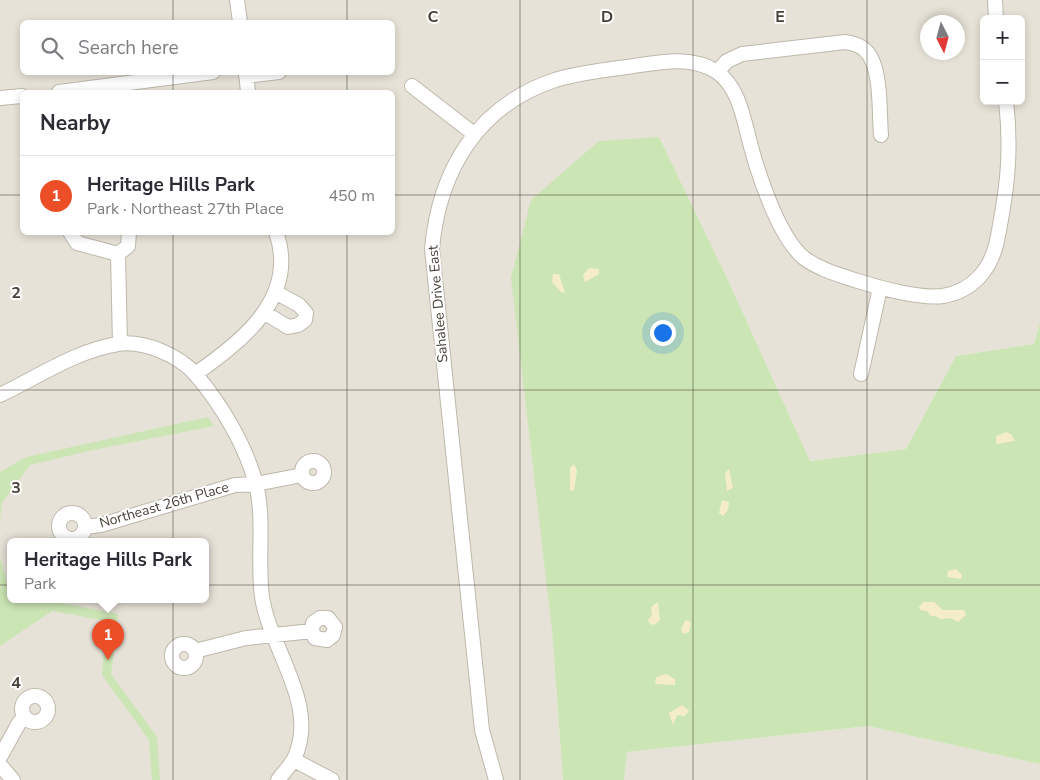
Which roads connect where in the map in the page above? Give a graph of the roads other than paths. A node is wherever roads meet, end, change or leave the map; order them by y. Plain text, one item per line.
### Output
1 (237, 0) edge
2 (994, 0) edge
3 (996, 15) edge
4 (240, 20) edge
5 (717, 72) junction
6 (190, 75) edge
7 (246, 75) edge
8 (412, 86) dead end
9 (74, 90) edge
10 (248, 90) edge
11 (20, 96) edge
12 (0, 98) edge
13 (1006, 105) edge
14 (474, 134) junction
15 (881, 135) dead end
16 (72, 235) edge
17 (129, 235) edge
18 (277, 235) edge
19 (118, 254) junction
20 (880, 288) junction
21 (275, 292) junction
22 (265, 313) junction
23 (120, 344) junction
24 (196, 374) junction
25 (860, 374) dead end
26 (0, 395) edge
27 (302, 475) dead end
28 (256, 484) junction
29 (84, 527) dead end
30 (312, 630) dead end
31 (272, 636) junction
32 (195, 651) dead end
33 (24, 717) dead end
34 (0, 757) edge
35 (294, 760) junction
36 (0, 765) edge
37 (14, 780) edge
38 (278, 780) edge
39 (332, 780) edge
40 (496, 780) edge

1 - 4 street
2 - 3 street
5 - 14 street, Sahalee Drive East
5 - 15 street
5 - 20 street
6 - 9 street
7 - 10 street
8 - 14 street
11 - 12 street
13 - 20 street
14 - 40 street, Sahalee Drive East
16 - 19 street
17 - 19 street
18 - 21 street
19 - 23 street
20 - 25 street
21 - 22 street
21 - 22 street
22 - 24 street
23 - 24 street
23 - 26 street
24 - 28 street
27 - 28 street, Northeast 26th Place
28 - 29 street, Northeast 26th Place
28 - 31 street
30 - 31 street
31 - 32 street
31 - 35 street
33 - 34 street
35 - 38 street
35 - 39 street
36 - 37 street

